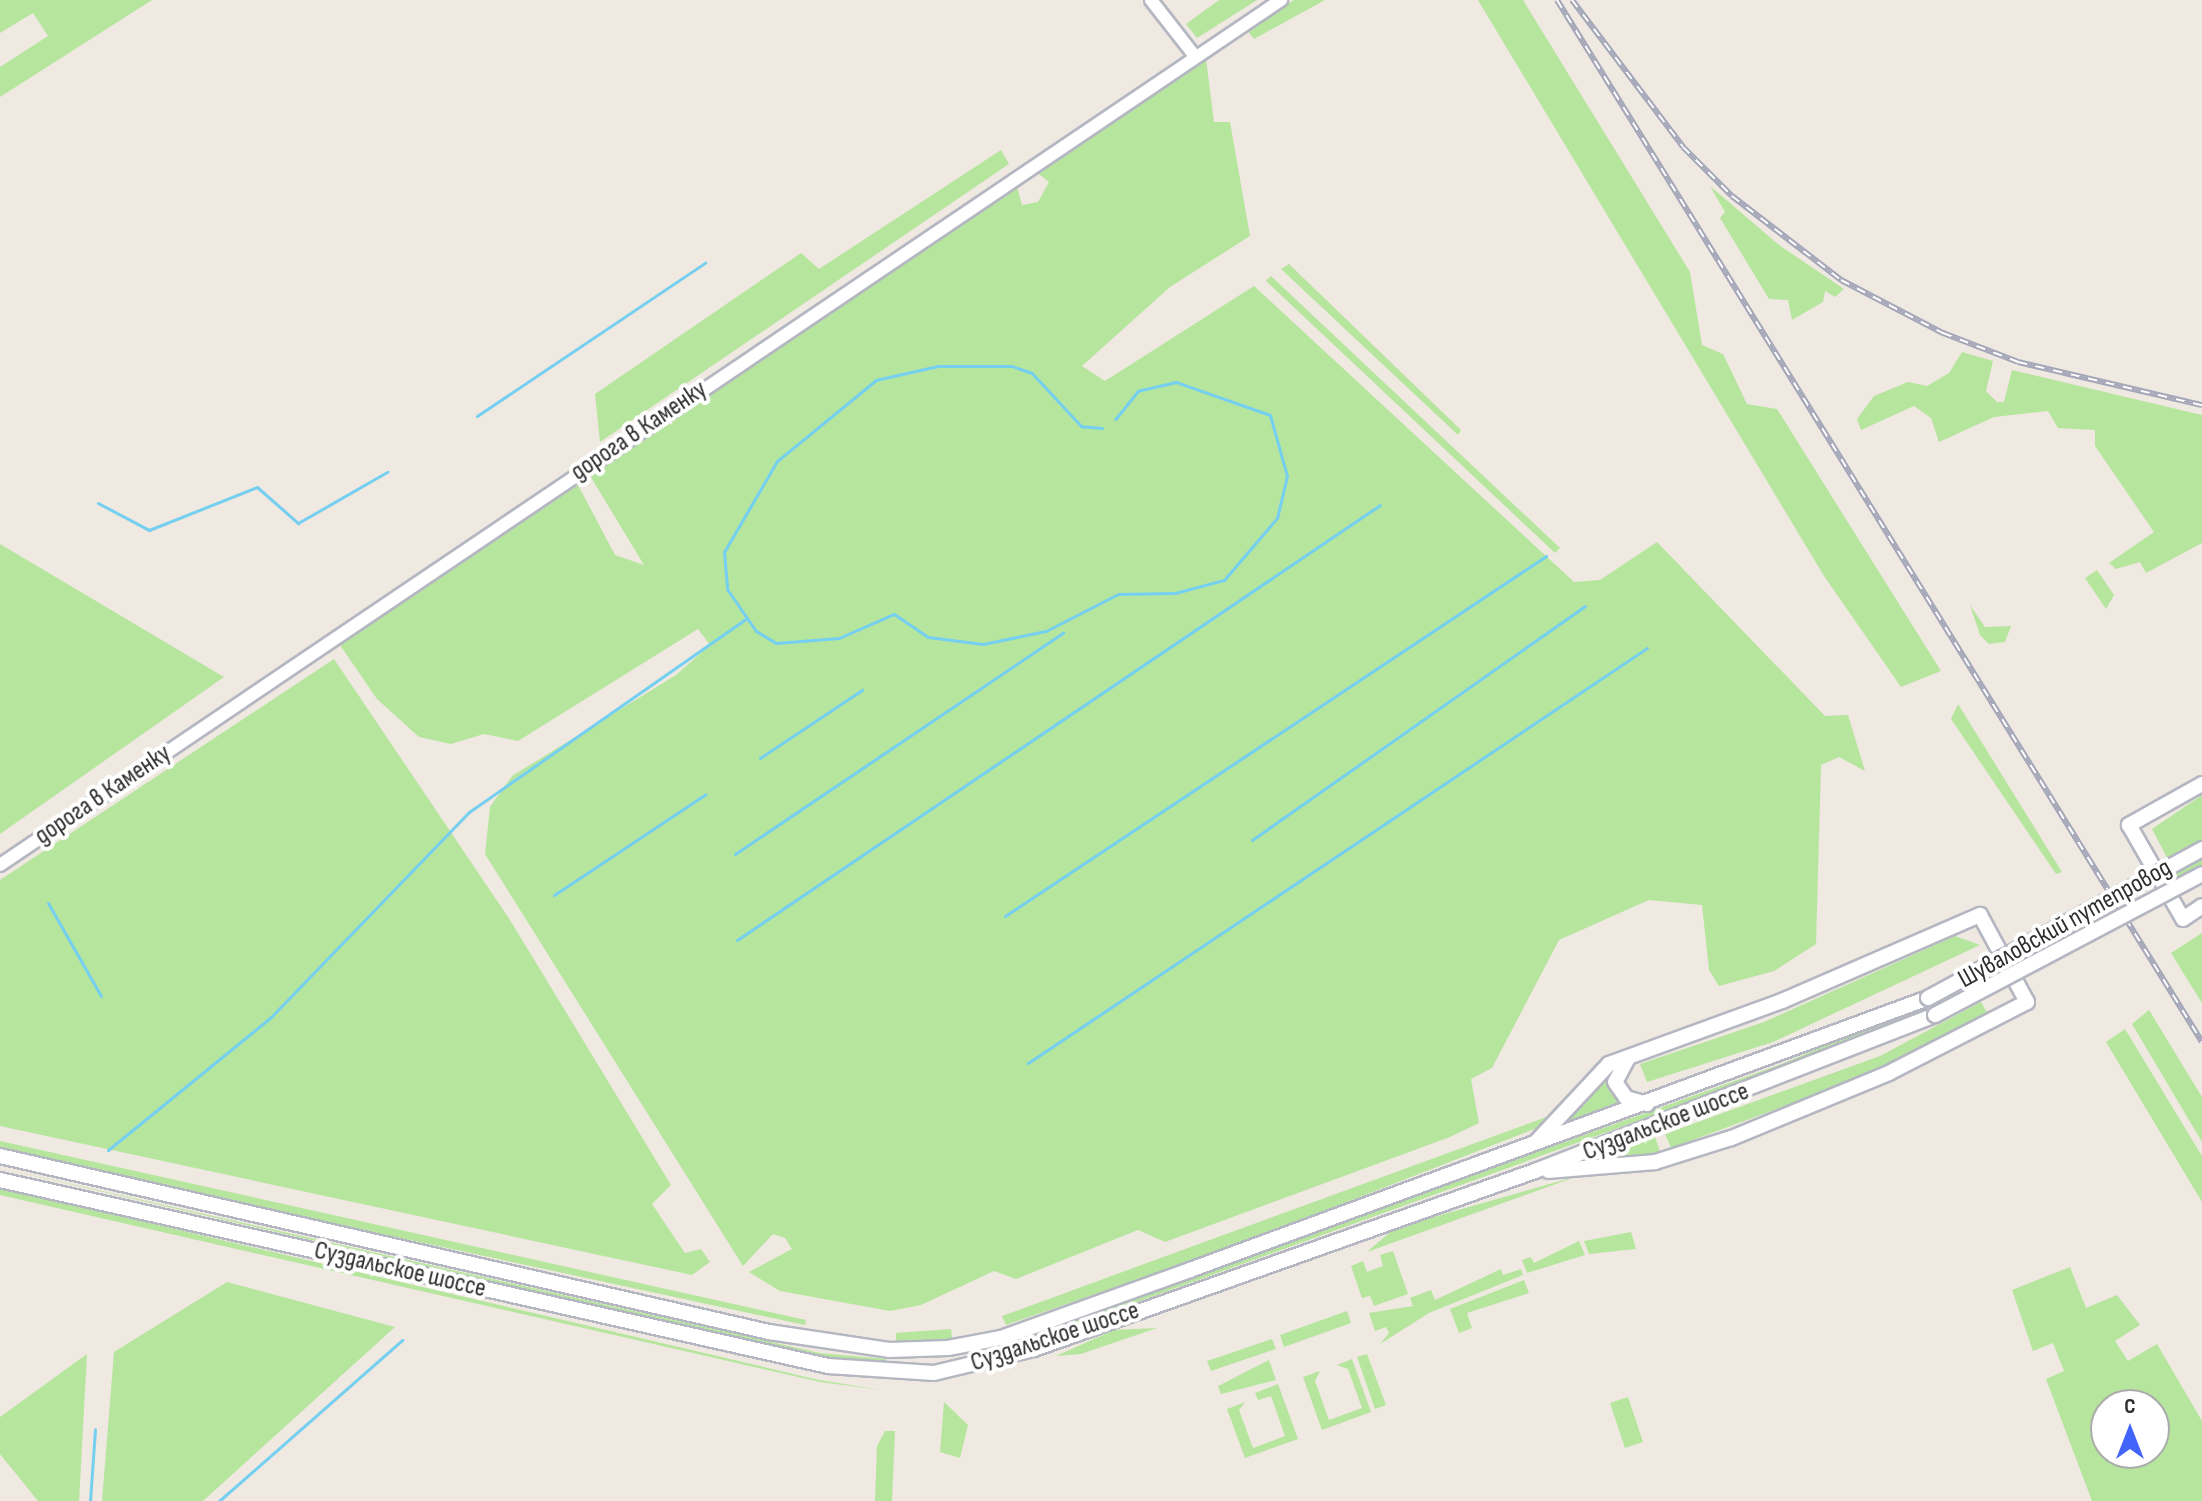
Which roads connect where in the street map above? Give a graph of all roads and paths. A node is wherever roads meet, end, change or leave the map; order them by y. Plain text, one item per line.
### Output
1 (1151, 0) edge
2 (1281, 0) edge
3 (1194, 55) junction
4 (2202, 784) edge
5 (2202, 849) edge
6 (0, 865) edge
7 (2202, 874) edge
8 (2202, 906) edge
9 (1928, 998) joint
10 (1935, 1015) joint
11 (1632, 1055) junction
12 (1648, 1104) junction
13 (1533, 1145) junction
14 (0, 1156) edge
15 (1535, 1171) junction
16 (0, 1180) edge

1 - 3 street
2 - 3 street, дорога в Каменку
3 - 6 street, дорога в Каменку
4 - 8 main road
5 - 9 main road, Шуваловский путепровод, bridge
7 - 10 main road, Шуваловский путепровод, bridge
9 - 12 main road, Суздальское шоссе
10 - 15 main road, Суздальское шоссе
11 - 12 main road
11 - 13 main road
11 - 15 main road
12 - 13 main road, Суздальское шоссе
13 - 14 main road, Суздальское шоссе
15 - 16 main road, Суздальское шоссе

